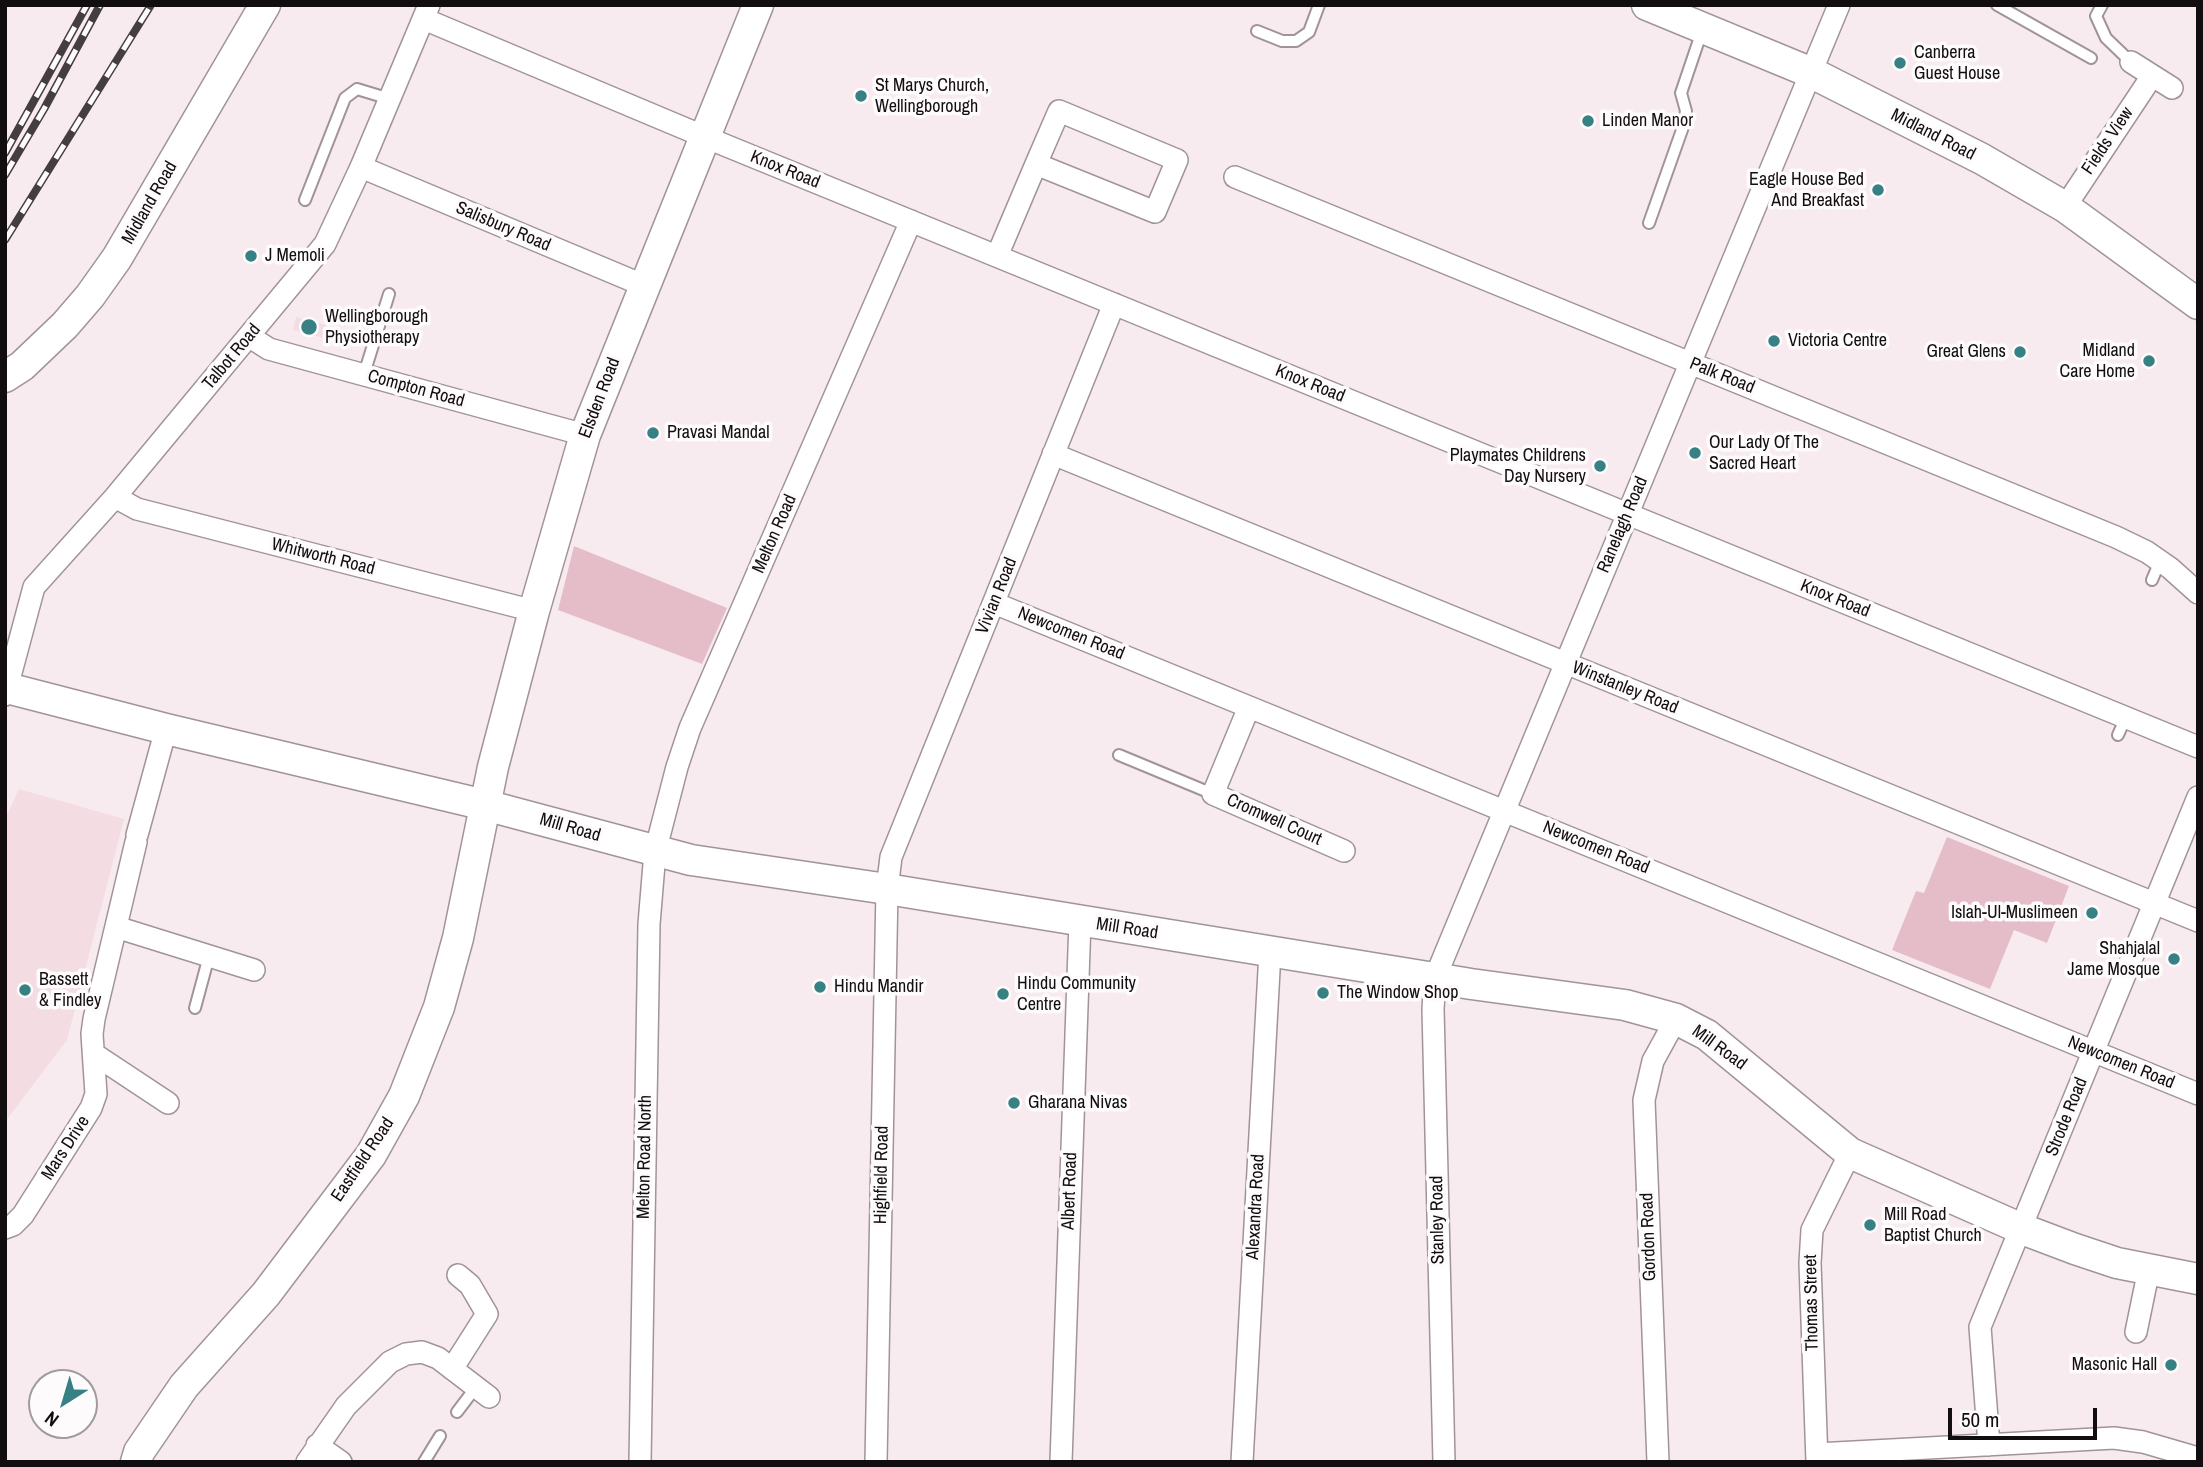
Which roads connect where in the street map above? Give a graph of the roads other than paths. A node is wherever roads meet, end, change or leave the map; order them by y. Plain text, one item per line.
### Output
1 (265, 5) edge
2 (758, 5) edge
3 (1319, 5) edge
4 (1839, 5) edge
5 (1997, 5) edge
6 (2102, 5) edge
7 (1665, 9) edge
8 (427, 12) edge
9 (1703, 28) junction
10 (1257, 31) dead end
11 (2091, 58) dead end
12 (2131, 62) joint
13 (1812, 73) junction
14 (2151, 76) junction
15 (2172, 88) dead end
16 (390, 99) junction
17 (705, 137) junction
18 (1037, 164) junction
19 (361, 167) junction
20 (1235, 177) dead end
21 (305, 200) dead end
22 (2064, 207) junction
23 (911, 221) junction
24 (1650, 223) dead end
25 (997, 256) junction
26 (645, 286) junction
27 (388, 294) dead end
28 (1114, 304) junction
29 (2198, 304) edge
30 (250, 337) junction
31 (1691, 363) junction
32 (364, 374) junction
33 (5, 377) edge
34 (585, 435) junction
35 (1053, 454) junction
36 (115, 497) junction
37 (1628, 514) junction
38 (2198, 593) edge
39 (994, 603) junction
40 (534, 611) junction
41 (1565, 664) junction
42 (6, 690) edge
43 (1249, 707) junction
44 (166, 729) junction
45 (2198, 747) edge
46 (1119, 755) dead end
47 (1213, 794) junction
48 (2198, 797) edge
49 (485, 805) junction
50 (1504, 811) junction
51 (1344, 850) dead end
52 (655, 852) junction
53 (887, 889) junction
54 (2154, 904) junction
55 (1080, 921) junction
56 (2198, 921) edge
57 (116, 926) junction
58 (1270, 952) junction
59 (209, 956) junction
60 (254, 970) dead end
61 (1435, 978) junction
62 (195, 1008) dead end
63 (1676, 1019) junction
64 (2094, 1052) junction
65 (94, 1054) junction
66 (2198, 1094) edge
67 (168, 1103) dead end
68 (1850, 1153) junction
69 (5, 1228) edge
70 (2022, 1228) junction
71 (2149, 1269) junction
72 (458, 1275) dead end
73 (2198, 1279) edge
74 (2136, 1332) dead end
75 (452, 1369) junction
76 (483, 1392) joint
77 (457, 1412) dead end
78 (440, 1436) dead end
79 (1989, 1445) junction
80 (312, 1453) edge
81 (1817, 1458) edge
82 (2198, 1458) edge
83 (136, 1462) edge
84 (341, 1462) edge
85 (424, 1462) edge
86 (640, 1462) edge
87 (876, 1462) edge
88 (1061, 1462) edge
89 (1242, 1462) edge
90 (1444, 1462) edge
91 (1658, 1462) edge

1 - 33 main road, Midland Road
2 - 17 main road, Elsden Road
3 - 10 lane
4 - 13 street, Ranelagh Road
5 - 11 lane
6 - 12 lane
7 - 9 main road, Midland Road
8 - 16 street, Talbot Road
8 - 17 street, Knox Road
9 - 13 main road, Midland Road
9 - 24 lane
12 - 14 street
13 - 22 main road, Midland Road
13 - 31 street, Ranelagh Road
14 - 15 street
14 - 22 street, Fields View
16 - 19 street, Talbot Road
16 - 21 lane
17 - 23 street, Knox Road
17 - 26 main road, Elsden Road
18 - 18 street
18 - 25 street
19 - 26 street, Salisbury Road
19 - 30 street, Talbot Road
20 - 31 street, Palk Road
22 - 29 main road, Midland Road
23 - 25 street, Knox Road
23 - 52 street, Melton Road
25 - 28 street, Knox Road
26 - 34 main road, Elsden Road
27 - 32 lane
28 - 35 street, Vivian Road
28 - 37 street, Knox Road
30 - 32 street, Compton Road
30 - 36 street, Talbot Road
31 - 37 street, Ranelagh Road
31 - 38 street, Palk Road
32 - 34 street, Compton Road
34 - 40 main road, Elsden Road
35 - 39 street, Vivian Road
35 - 41 street, Winstanley Road
36 - 40 street, Whitworth Road
36 - 42 street, Talbot Road
37 - 41 street, Ranelagh Road
37 - 45 street, Knox Road
39 - 43 street, Newcomen Road
39 - 53 street, Vivian Road
40 - 49 main road, Elsden Road
41 - 50 street, Ranelagh Road
41 - 54 street, Winstanley Road
42 - 44 main road, Mill Road
43 - 47 street, Cromwell Court
43 - 50 street, Newcomen Road
44 - 49 main road, Mill Road
44 - 57 street, Mars Drive
46 - 47 lane
47 - 51 street, Cromwell Court
48 - 54 street, Strode Road
49 - 52 main road, Mill Road
49 - 83 main road, Eastfield Road
50 - 61 street, Ranelagh Road
50 - 64 street, Newcomen Road
52 - 53 main road, Mill Road
52 - 86 street, Melton Road North
53 - 55 main road, Mill Road
53 - 87 street, Highfield Road
54 - 56 street, Winstanley Road
54 - 64 street, Strode Road
55 - 58 main road, Mill Road
55 - 88 street, Albert Road
57 - 59 street
57 - 65 street, Mars Drive
58 - 61 main road, Mill Road
58 - 89 street, Alexandra Road
59 - 60 street
59 - 62 lane
61 - 63 main road, Mill Road
61 - 90 street, Stanley Road
63 - 68 main road, Mill Road
63 - 91 street, Gordon Road
64 - 66 street, Newcomen Road
64 - 70 street, Strode Road
65 - 67 street
65 - 69 street, Mars Drive
68 - 70 main road, Mill Road
68 - 81 street, Thomas Street
70 - 71 main road, Mill Road
70 - 79 street, Strode Road
71 - 73 main road, Mill Road
71 - 74 street
72 - 75 street
75 - 76 street
75 - 80 street
76 - 77 lane
78 - 85 lane
79 - 81 street
79 - 82 street
80 - 84 street

